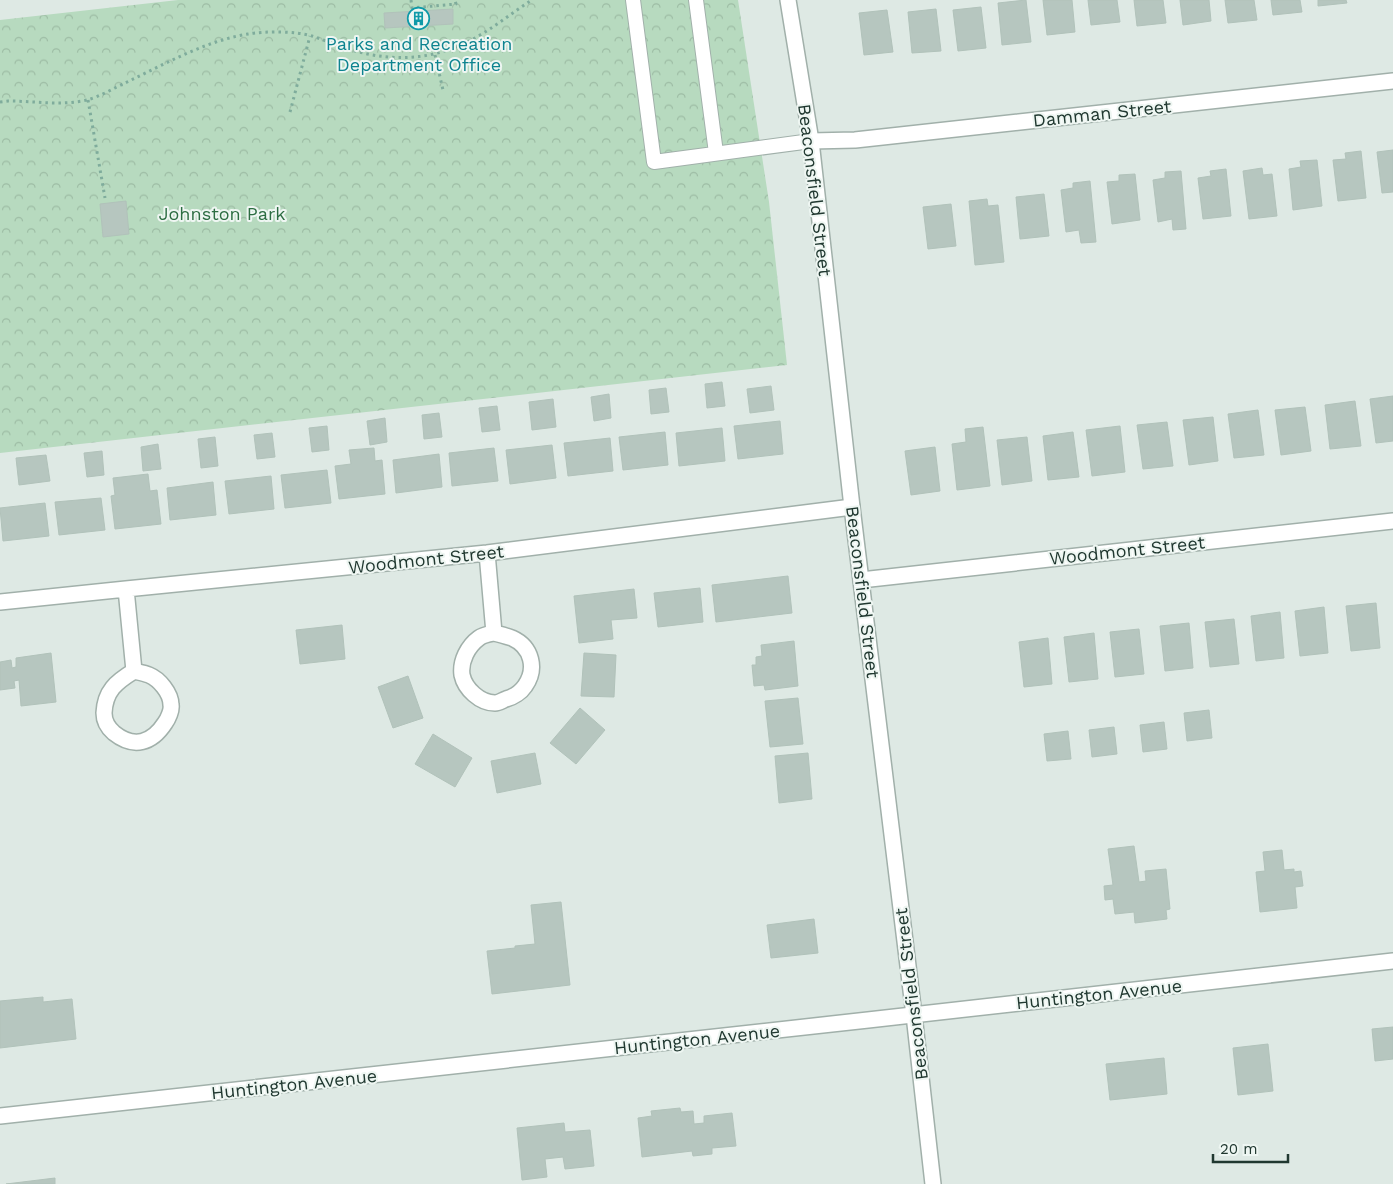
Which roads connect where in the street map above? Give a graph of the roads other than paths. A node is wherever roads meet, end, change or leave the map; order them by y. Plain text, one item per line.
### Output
1 (633, 0) edge
2 (696, 0) edge
3 (788, 0) edge
4 (1393, 81) edge
5 (810, 141) junction
6 (716, 154) junction
7 (852, 507) junction
8 (1393, 521) edge
9 (487, 553) junction
10 (862, 580) junction
11 (126, 588) junction
12 (0, 602) edge
13 (494, 632) junction
14 (134, 671) junction
15 (1393, 961) edge
16 (914, 1015) junction
17 (0, 1116) edge
18 (933, 1184) edge

1 - 6 lane
2 - 6 lane
3 - 5 street, Beaconsfield Street
4 - 5 street, Damman Street
5 - 6 lane
5 - 7 street, Beaconsfield Street
7 - 9 street, Woodmont Street
7 - 10 street, Beaconsfield Street
8 - 10 street, Woodmont Street
9 - 11 street, Woodmont Street
9 - 13 street
10 - 16 street, Beaconsfield Street
11 - 12 street, Woodmont Street
11 - 14 street
13 - 13 street
14 - 14 street
15 - 16 street, Huntington Avenue
16 - 17 street, Huntington Avenue
16 - 18 street, Beaconsfield Street

